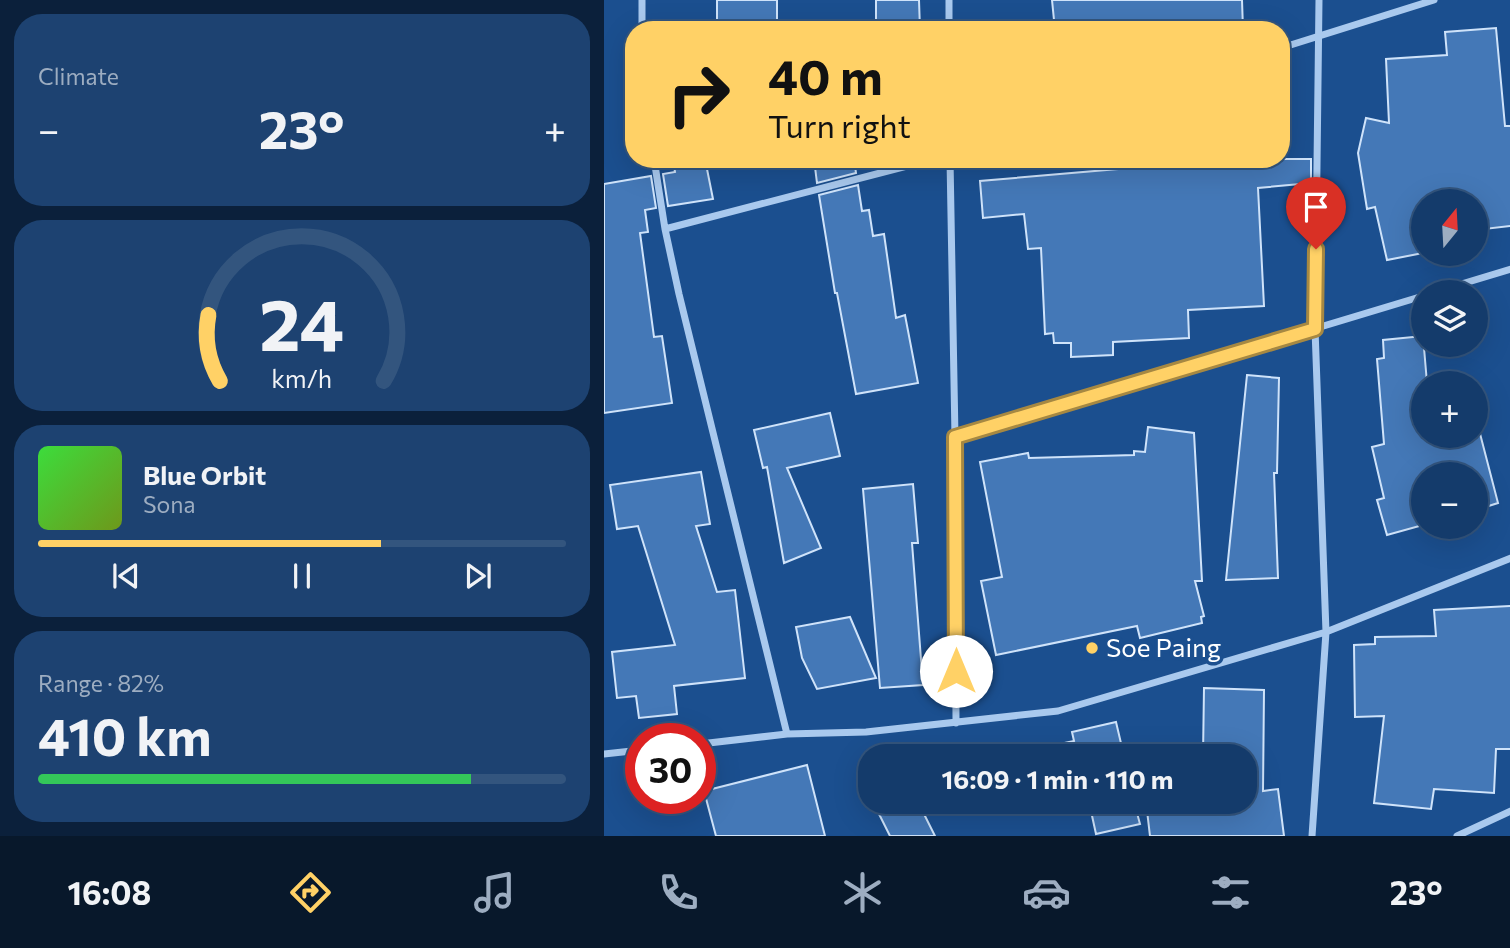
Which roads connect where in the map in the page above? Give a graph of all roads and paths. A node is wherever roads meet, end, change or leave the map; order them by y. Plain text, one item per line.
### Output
1 (642, 0) edge
2 (949, 0) edge
3 (1319, 0) edge
4 (1434, 0) edge
5 (642, 21) edge
6 (949, 21) edge
7 (1318, 37) junction
8 (1290, 45) edge
9 (655, 168) edge
10 (899, 168) edge
11 (950, 168) edge
12 (665, 229) junction
13 (1510, 269) edge
14 (1474, 280) edge
15 (1411, 300) edge
16 (1315, 329) junction
17 (955, 437) junction
18 (1510, 558) edge
19 (1326, 632) junction
20 (956, 723) junction
21 (787, 734) junction
22 (716, 742) edge
23 (625, 752) edge
24 (604, 754) edge
25 (1510, 811) edge
26 (1312, 836) edge
27 (1457, 836) edge

1 - 5 street
2 - 6 street
3 - 7 street
4 - 7 street
7 - 8 street
7 - 16 street
9 - 12 street
10 - 12 street
11 - 17 street
12 - 21 street
13 - 14 street
15 - 16 street
16 - 17 street
16 - 19 street
17 - 20 street
18 - 19 street
19 - 20 street
19 - 26 street
20 - 21 street
21 - 22 street
23 - 24 street
25 - 27 street

